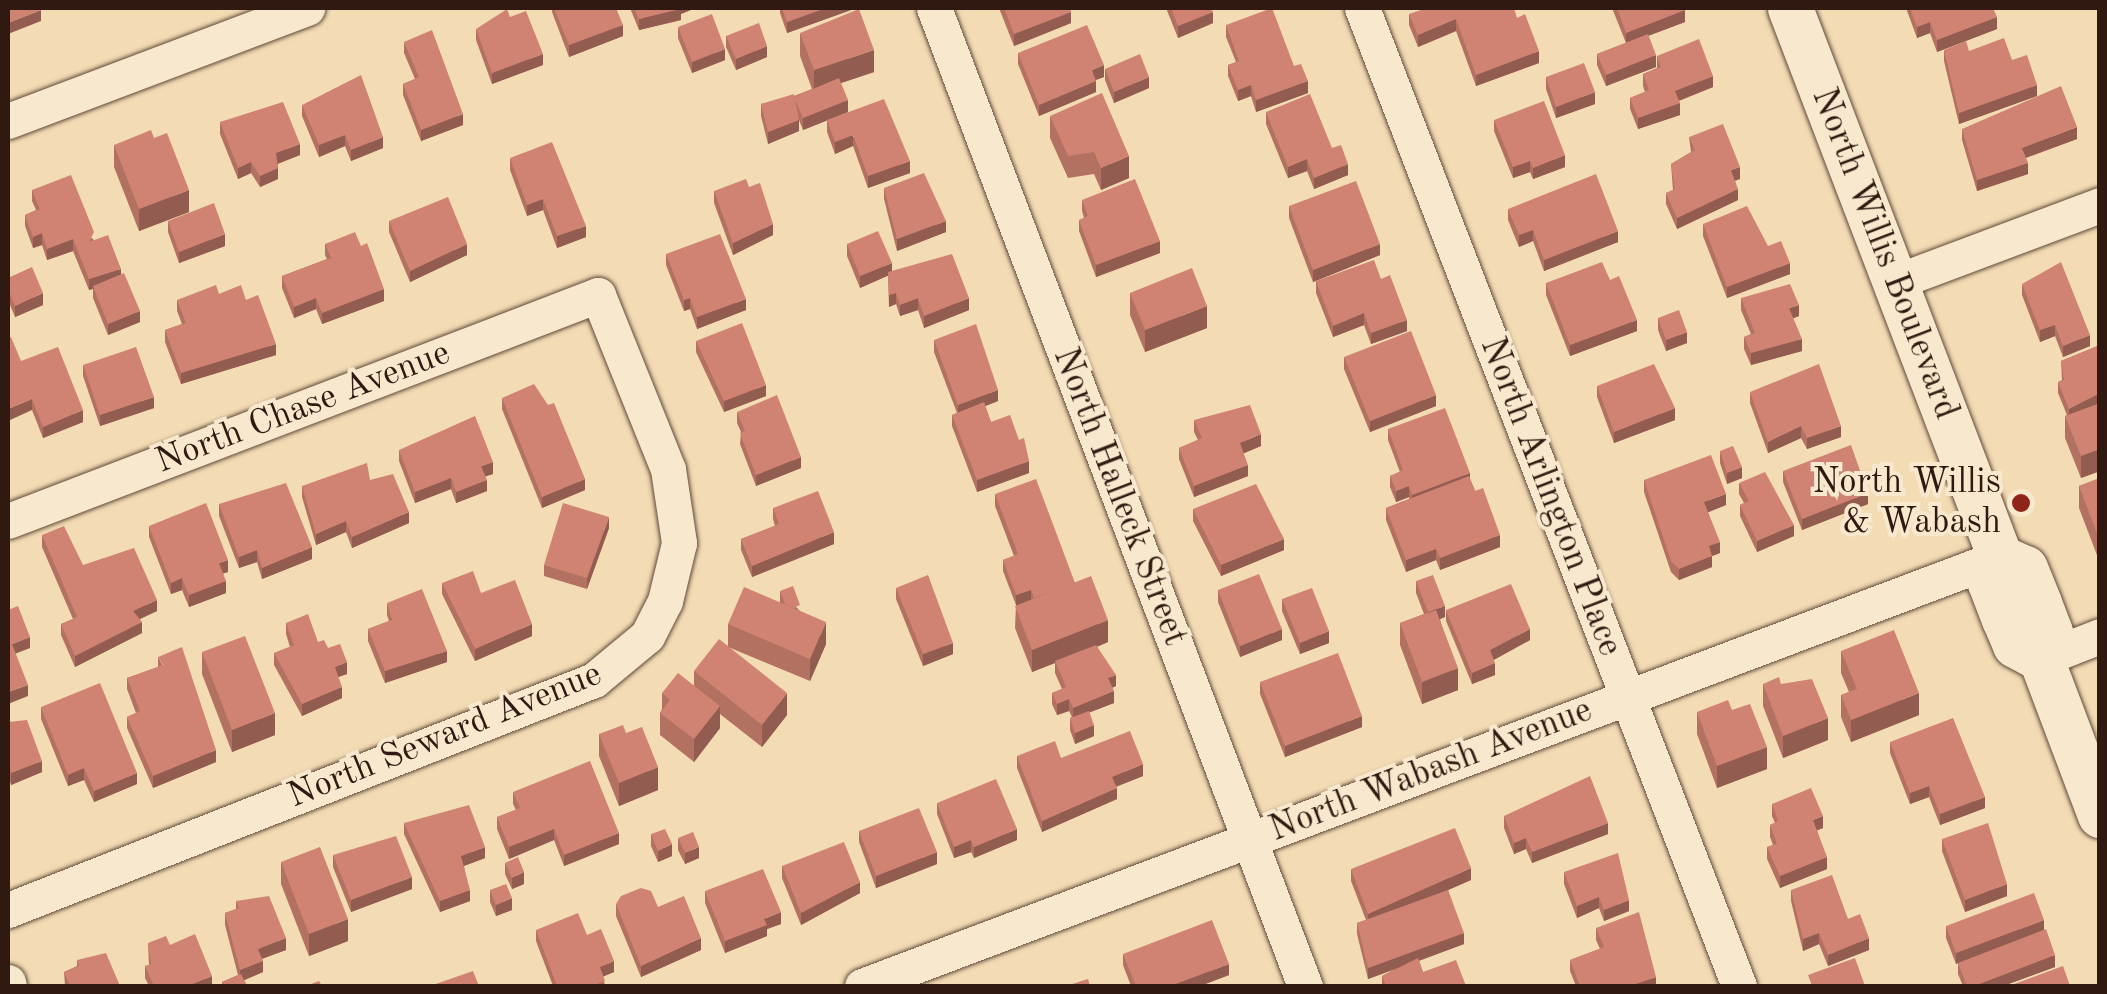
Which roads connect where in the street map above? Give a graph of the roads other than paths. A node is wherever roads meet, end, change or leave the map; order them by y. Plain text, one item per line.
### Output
1 (307, 8) edge
2 (934, 8) edge
3 (1362, 8) edge
4 (1790, 8) edge
5 (8, 121) edge
6 (2100, 204) edge
7 (1895, 282) junction
8 (598, 296) joint
9 (8, 521) edge
10 (2000, 557) junction
11 (2100, 636) edge
12 (2040, 658) junction
13 (1626, 697) junction
14 (2100, 814) edge
15 (1249, 840) junction
16 (8, 910) edge
17 (862, 986) edge
18 (1305, 986) edge
19 (1739, 986) edge

1 - 5 street
2 - 15 street, North Halleck Street
3 - 13 street, North Arlington Place
4 - 7 street, North Willis Boulevard
6 - 7 street
7 - 10 street, North Willis Boulevard
8 - 9 street, North Chase Avenue
8 - 16 street, North Seward Avenue
10 - 12 street, North Willis Boulevard
10 - 13 street, North Wabash Avenue
11 - 12 street
12 - 14 street, North Willis Boulevard
13 - 15 street, North Wabash Avenue
13 - 19 street, North Arlington Place
15 - 17 street, North Wabash Avenue
15 - 18 street, North Halleck Street

